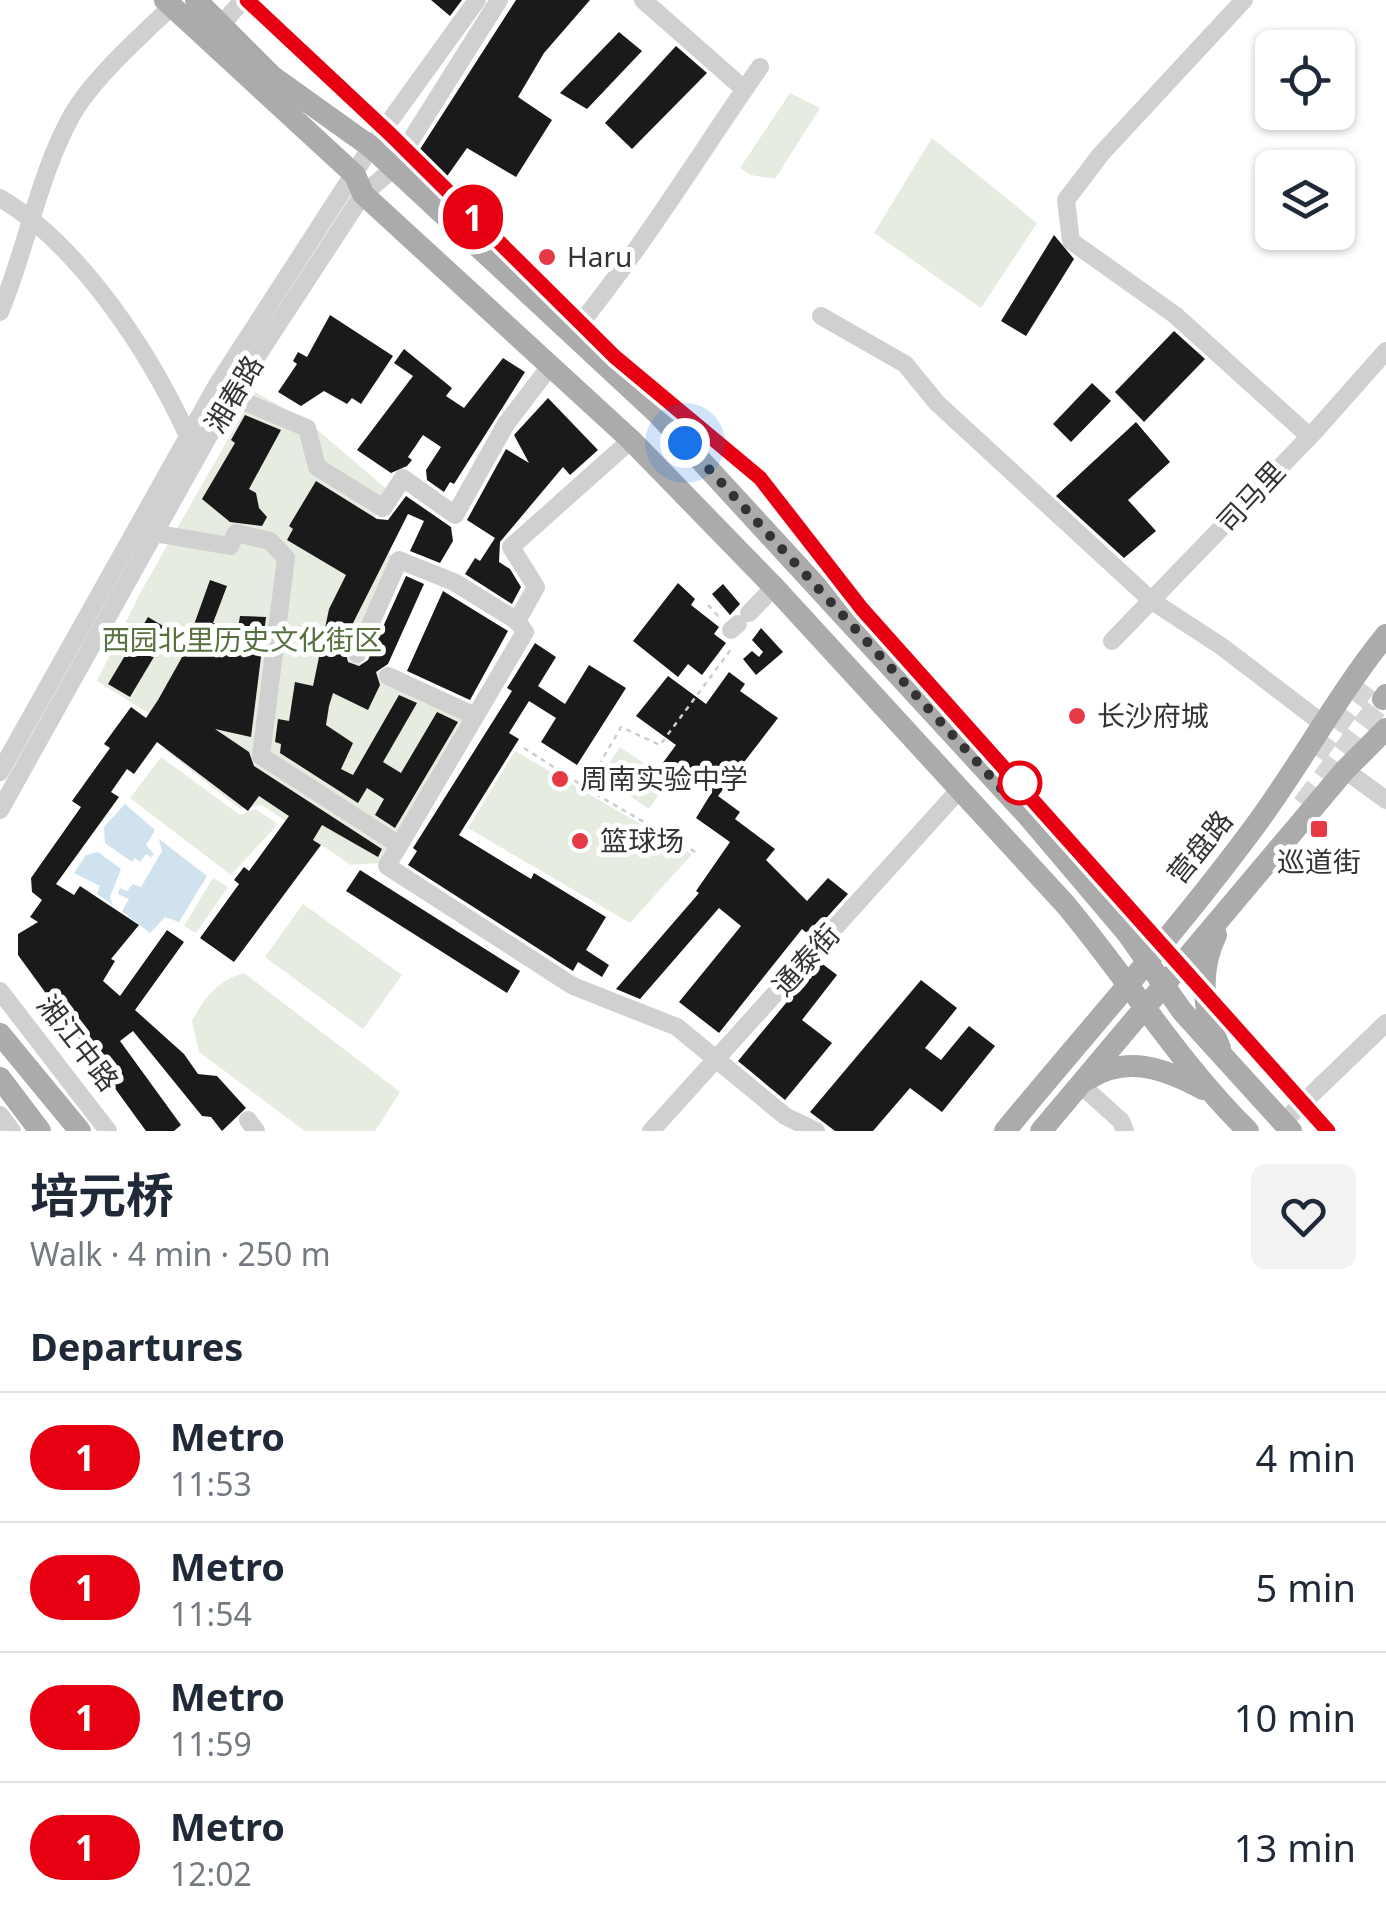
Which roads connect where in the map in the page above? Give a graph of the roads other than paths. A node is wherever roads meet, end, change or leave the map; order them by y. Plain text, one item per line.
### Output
1 (196, 0) edge
2 (244, 0) edge
3 (476, 0) edge
4 (499, 0) edge
5 (642, 0) edge
6 (1244, 0) edge
7 (168, 3) edge
8 (221, 25) junction
9 (760, 66) dead end
10 (744, 90) junction
11 (371, 147) junction
12 (392, 170) junction
13 (359, 184) junction
14 (0, 198) edge
15 (33, 218) junction
16 (0, 312) edge
17 (821, 316) dead end
18 (572, 334) junction
19 (1386, 351) edge
20 (551, 365) junction
21 (230, 396) junction
22 (188, 436) junction
23 (1309, 436) junction
24 (631, 440) junction
25 (154, 533) junction
26 (774, 587) junction
27 (1152, 601) junction
28 (517, 621) junction
29 (739, 622) road end
30 (1386, 635) edge
31 (1112, 641) dead end
32 (357, 654) dead end
33 (1386, 660) edge
34 (388, 676) dead end
35 (1378, 693) tunnel mouth
36 (475, 716) junction
37 (1322, 723) junction
38 (1386, 728) edge
39 (1345, 770) junction
40 (0, 772) edge
41 (960, 788) junction
42 (1386, 800) edge
43 (0, 810) edge
44 (399, 846) junction
45 (1232, 906) junction
46 (1146, 960) junction
47 (1128, 982) junction
48 (1164, 986) junction
49 (0, 991) edge
50 (1144, 1008) junction
51 (1386, 1023) edge
52 (0, 1034) edge
53 (716, 1060) junction
54 (1228, 1065) junction
55 (0, 1078) edge
56 (1080, 1084) junction
57 (1211, 1093) junction
58 (0, 1115) edge
59 (78, 1127) edge
60 (1286, 1127) edge
61 (12, 1131) edge
62 (40, 1131) edge
63 (108, 1131) edge
64 (651, 1131) edge
65 (816, 1131) edge
66 (1005, 1131) edge
67 (1041, 1131) edge
68 (1125, 1131) edge
69 (1248, 1131) edge

1 - 8 main road
2 - 8 street
3 - 11 street, 湘春路
4 - 12 street, 湘春路
5 - 10 street
6 - 23 street
7 - 13 main road
7 - 15 street
8 - 11 main road
9 - 10 street
10 - 18 street
11 - 12 main road
11 - 13 street, 湘春路
12 - 13 street, 湘春路
12 - 18 main road
13 - 20 main road
13 - 21 street, 湘春路
13 - 22 street, 湘春路
14 - 15 street
15 - 16 street
15 - 22 street
17 - 27 street
18 - 46 main road
19 - 23 street, 司马里
20 - 21 street
20 - 24 main road
21 - 25 street, 湘春路
22 - 40 street, 湘春路
23 - 27 street, 司马里
24 - 26 main road
24 - 28 street
25 - 43 street, 湘春路
25 - 44 street
26 - 29 street
26 - 41 main road
27 - 31 street, 司马里
27 - 37 street
28 - 32 street
28 - 36 street
30 - 37 main road, 营盘路
33 - 35 main road
34 - 36 street
36 - 44 street
37 - 46 main road, 营盘路
38 - 39 main road
39 - 42 street
39 - 45 main road
41 - 47 main road
41 - 53 street, 通泰街
44 - 53 street
45 - 48 main road
45 - 54 main road
46 - 47 main road, 营盘路
46 - 48 main road
47 - 50 main road
47 - 66 main road, 营盘路
48 - 50 main road
48 - 54 main road
49 - 63 street, 湘江中路
50 - 56 main road
50 - 57 main road
51 - 60 street
52 - 59 main road, 湘江中路
53 - 64 street, 通泰街
53 - 65 street
54 - 60 main road
55 - 62 main road
56 - 57 main road
56 - 67 main road
56 - 68 street
57 - 69 main road
58 - 61 street

